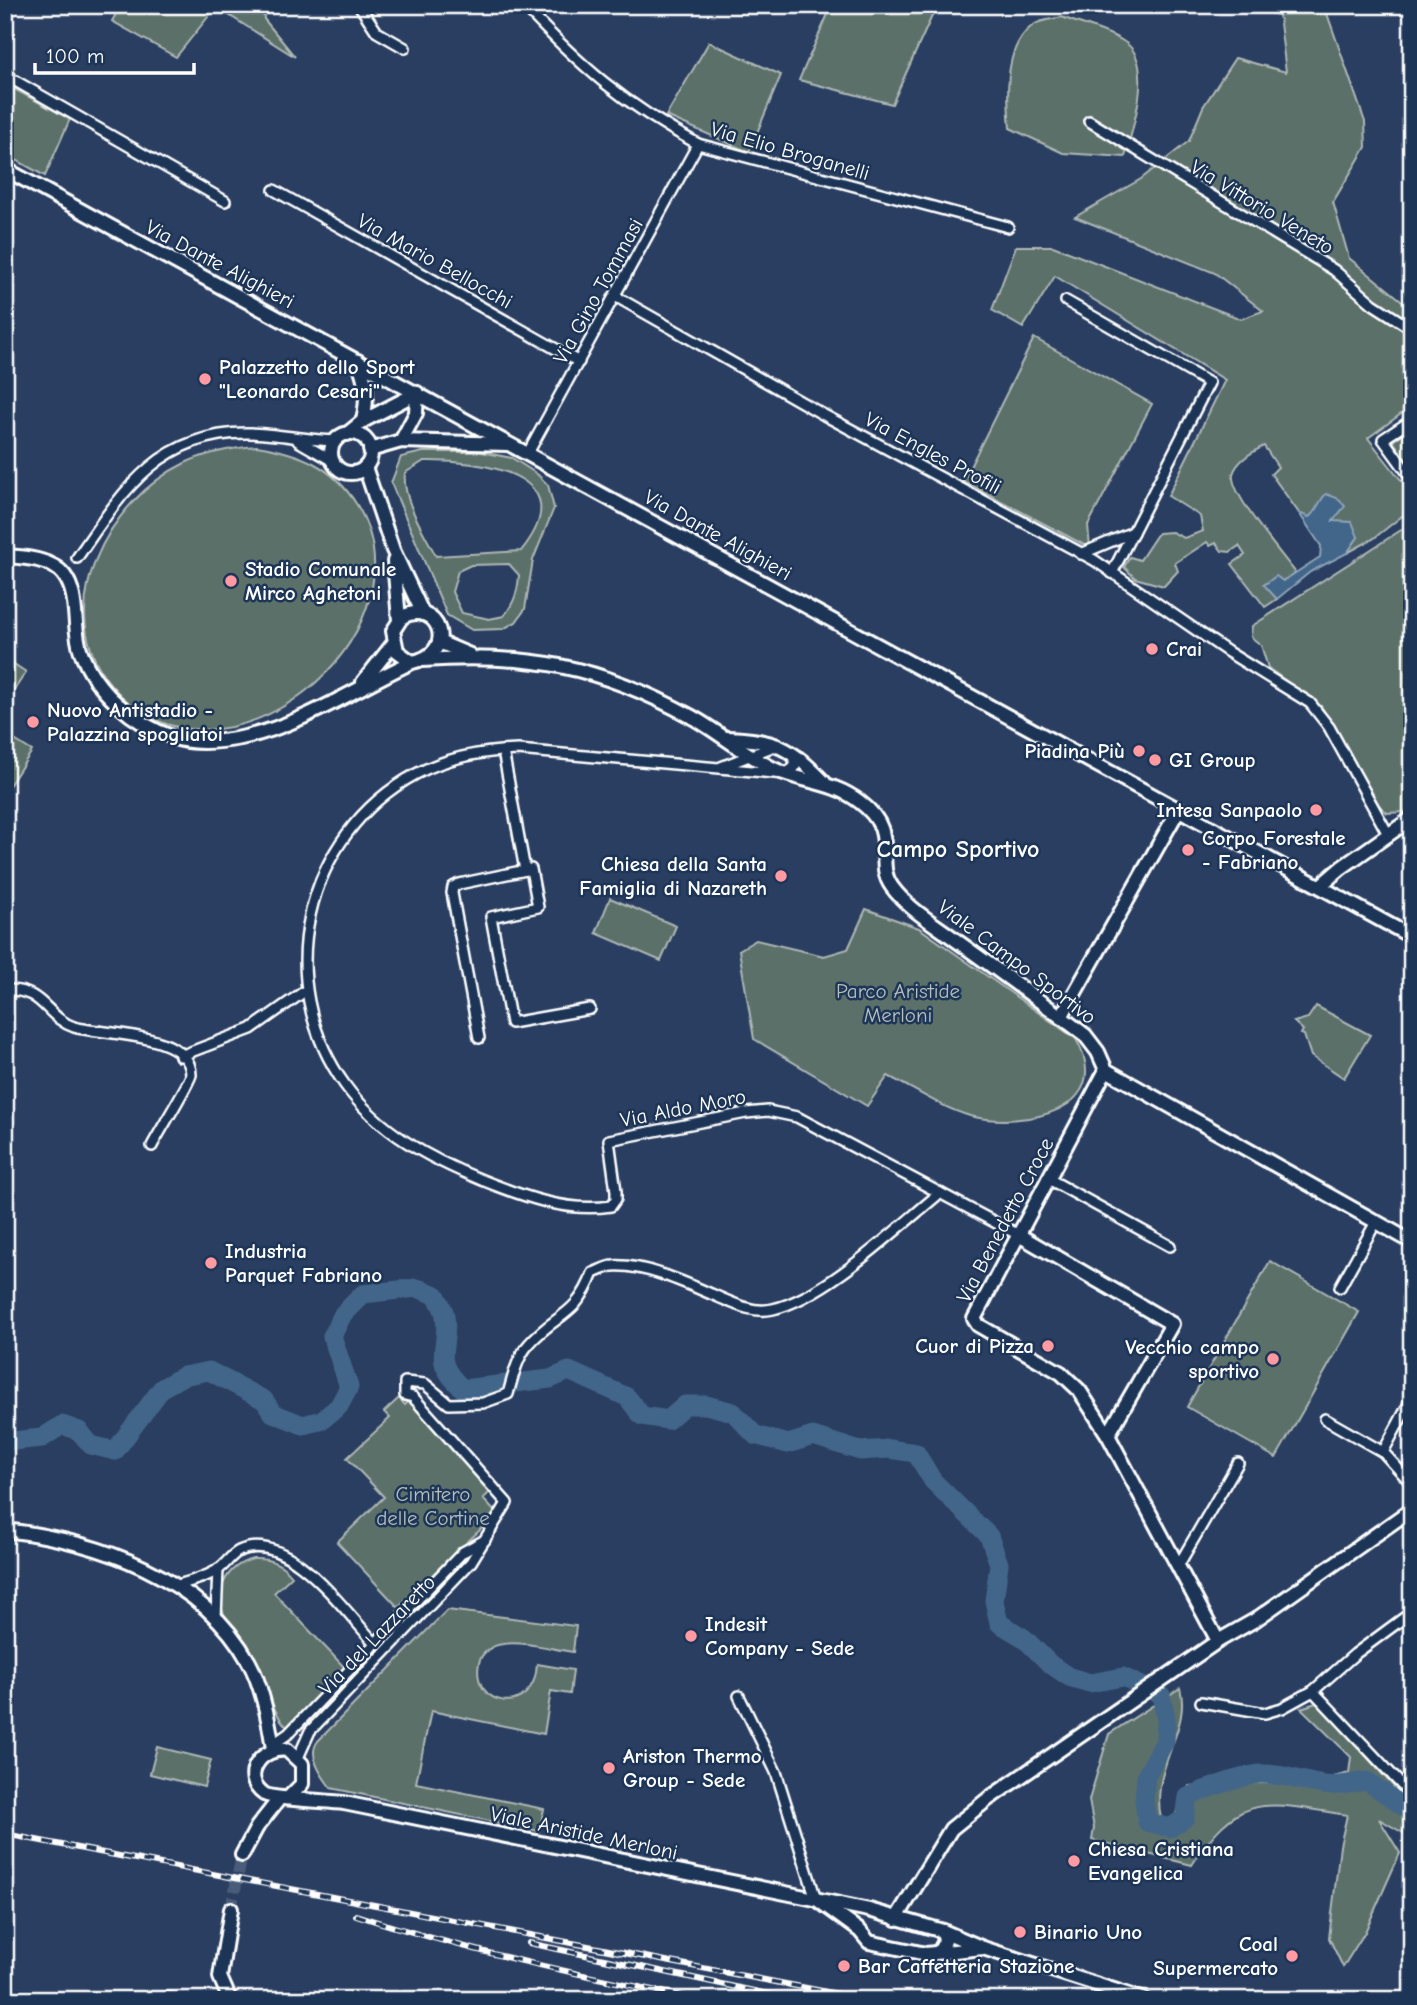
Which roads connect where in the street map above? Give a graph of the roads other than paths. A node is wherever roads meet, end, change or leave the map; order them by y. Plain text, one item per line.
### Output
1 (359, 5) edge
2 (523, 5) edge
3 (1408, 5) edge
4 (1412, 12) edge
5 (405, 48) dead end
6 (5, 75) edge
7 (1089, 121) dead end
8 (698, 144) junction
9 (5, 169) edge
10 (274, 190) dead end
11 (225, 201) dead end
12 (1008, 227) dead end
13 (615, 296) junction
14 (1066, 301) dead end
15 (1412, 329) edge
16 (358, 360) junction
17 (579, 362) junction
18 (417, 393) junction
19 (1412, 419) edge
20 (363, 421) junction
21 (341, 438) junction
22 (296, 440) junction
23 (401, 441) junction
24 (512, 444) junction
25 (370, 450) junction
26 (528, 453) junction
27 (333, 461) junction
28 (365, 467) junction
29 (350, 473) junction
30 (1412, 479) edge
31 (377, 502) junction
32 (1133, 532) junction
33 (393, 550) junction
34 (1081, 554) junction
35 (5, 556) edge
36 (77, 558) dead end
37 (1112, 573) junction
38 (423, 614) junction
39 (399, 620) junction
40 (439, 642) junction
41 (393, 644) junction
42 (474, 657) junction
43 (417, 661) junction
44 (359, 687) junction
45 (726, 737) junction
46 (778, 745) junction
47 (503, 751) junction
48 (792, 752) junction
49 (751, 755) junction
50 (719, 767) junction
51 (785, 774) junction
52 (824, 782) junction
53 (1179, 809) junction
54 (1412, 818) edge
55 (1388, 834) junction
56 (525, 870) junction
57 (1320, 887) junction
58 (1412, 937) edge
59 (5, 990) edge
60 (305, 991) junction
61 (590, 1009) dead end
62 (1061, 1017) junction
63 (479, 1038) dead end
64 (180, 1056) junction
65 (1106, 1070) junction
66 (152, 1146) dead end
67 (1048, 1178) junction
68 (940, 1193) junction
69 (1376, 1222) junction
70 (1017, 1234) junction
71 (1412, 1242) edge
72 (1170, 1246) dead end
73 (1340, 1287) dead end
74 (1412, 1398) edge
75 (1325, 1419) dead end
76 (1108, 1435) junction
77 (1383, 1452) junction
78 (1238, 1463) dead end
79 (1412, 1484) edge
80 (1412, 1509) edge
81 (5, 1530) edge
82 (486, 1539) junction
83 (1178, 1566) junction
84 (218, 1569) junction
85 (178, 1585) junction
86 (1412, 1612) edge
87 (216, 1617) junction
88 (1218, 1641) junction
89 (375, 1643) junction
90 (1313, 1691) junction
91 (739, 1696) dead end
92 (1200, 1702) dead end
93 (273, 1747) junction
94 (299, 1758) junction
95 (303, 1778) junction
96 (1412, 1796) edge
97 (284, 1798) junction
98 (344, 1803) junction
99 (242, 1855) tunnel mouth
100 (816, 1899) junction
101 (910, 1900) junction
102 (230, 1909) tunnel mouth
103 (877, 1914) junction
104 (896, 1919) junction
105 (911, 1923) junction
106 (860, 1931) junction
107 (943, 1931) junction
108 (983, 1948) junction
109 (939, 1952) junction
110 (161, 2000) edge
111 (170, 2000) edge
112 (230, 2000) edge
113 (1145, 2000) edge

1 - 5 street
2 - 8 street, Via Elio Broganelli
3 - 4 street
6 - 11 street
7 - 15 street, Via Vittorio Veneto
8 - 12 street, Via Elio Broganelli
8 - 13 street, Via Gino Tommasi
9 - 16 street, Via Dante Alighieri
10 - 17 street, Via Mario Bellocchi
13 - 17 street, Via Gino Tommasi
13 - 34 street, Via Engles Profili
14 - 32 street
16 - 18 street, Via Dante Alighieri
16 - 20 street
17 - 26 street, Via Gino Tommasi
18 - 20 street
18 - 23 street
18 - 24 street, Via Dante Alighieri
19 - 30 street
20 - 21 street
21 - 22 street
21 - 25 street
21 - 27 street
22 - 27 street
22 - 36 street
23 - 24 street
23 - 25 street
24 - 26 street, Via Dante Alighieri
25 - 28 street
26 - 53 street, Via Dante Alighieri
27 - 29 street
28 - 29 street
28 - 31 street
29 - 31 street
31 - 33 street
32 - 34 street
32 - 37 street
33 - 38 street
33 - 39 street
34 - 37 street, Via Engles Profili
35 - 44 street
37 - 55 street, Via Engles Profili
38 - 39 street
38 - 40 street
39 - 41 street
40 - 42 street, Viale Campo Sportivo
40 - 43 street
41 - 43 street
41 - 44 street
42 - 43 street, Viale Campo Sportivo
42 - 45 street, Viale Campo Sportivo
43 - 44 street
45 - 46 street, Viale Campo Sportivo
45 - 49 street, Viale Campo Sportivo
46 - 48 street, Viale Campo Sportivo
46 - 49 street
47 - 50 street, Via Aldo Moro
47 - 56 street
47 - 60 street, Via Aldo Moro
48 - 51 street
48 - 52 street, Viale Campo Sportivo
49 - 50 street, Via Aldo Moro
49 - 51 street, Viale Campo Sportivo
50 - 51 street, Via Aldo Moro
51 - 52 street, Viale Campo Sportivo
52 - 62 street, Viale Campo Sportivo
53 - 57 street, Via Dante Alighieri
53 - 62 street
54 - 55 street
55 - 57 street
56 - 61 street
56 - 63 street
57 - 58 street, Via Dante Alighieri
59 - 64 street
60 - 64 street
60 - 68 street, Via Aldo Moro
62 - 65 street, Viale Campo Sportivo
64 - 66 street
65 - 67 street, Via Benedetto Croce
65 - 69 street
67 - 70 street, Via Benedetto Croce
67 - 72 street
68 - 70 street, Via Aldo Moro
68 - 82 street, Via del Lazzaretto
69 - 71 street
69 - 73 street
70 - 76 street, Via Benedetto Croce
70 - 76 street
74 - 77 street
75 - 77 street
76 - 83 street, Via Benedetto Croce
77 - 79 street
78 - 83 street
80 - 88 street
81 - 85 street
82 - 89 street, Via del Lazzaretto
82 - 94 street, Via del Lazzaretto
83 - 88 street, Via Benedetto Croce
84 - 85 street, Via del Lazzaretto
84 - 87 street
84 - 89 street, Via del Lazzaretto
85 - 87 street
86 - 90 street
87 - 93 street
88 - 101 street
89 - 93 street, Via del Lazzaretto
90 - 92 street
90 - 96 street
91 - 100 street
93 - 94 street
93 - 97 street
94 - 95 street
95 - 97 street
95 - 98 street, Viale Aristide Merloni
97 - 98 street, Viale Aristide Merloni
97 - 99 street
98 - 100 street, Viale Aristide Merloni
100 - 103 street, Viale Aristide Merloni
100 - 106 street
101 - 104 street
101 - 105 street
102 - 112 street
103 - 104 street, Viale Aristide Merloni
103 - 106 street
104 - 105 street, Viale Aristide Merloni
105 - 107 street, Viale Aristide Merloni
106 - 109 street
107 - 108 street, Viale Aristide Merloni
107 - 109 street
108 - 109 street
108 - 113 street, Viale Aristide Merloni
110 - 111 street

